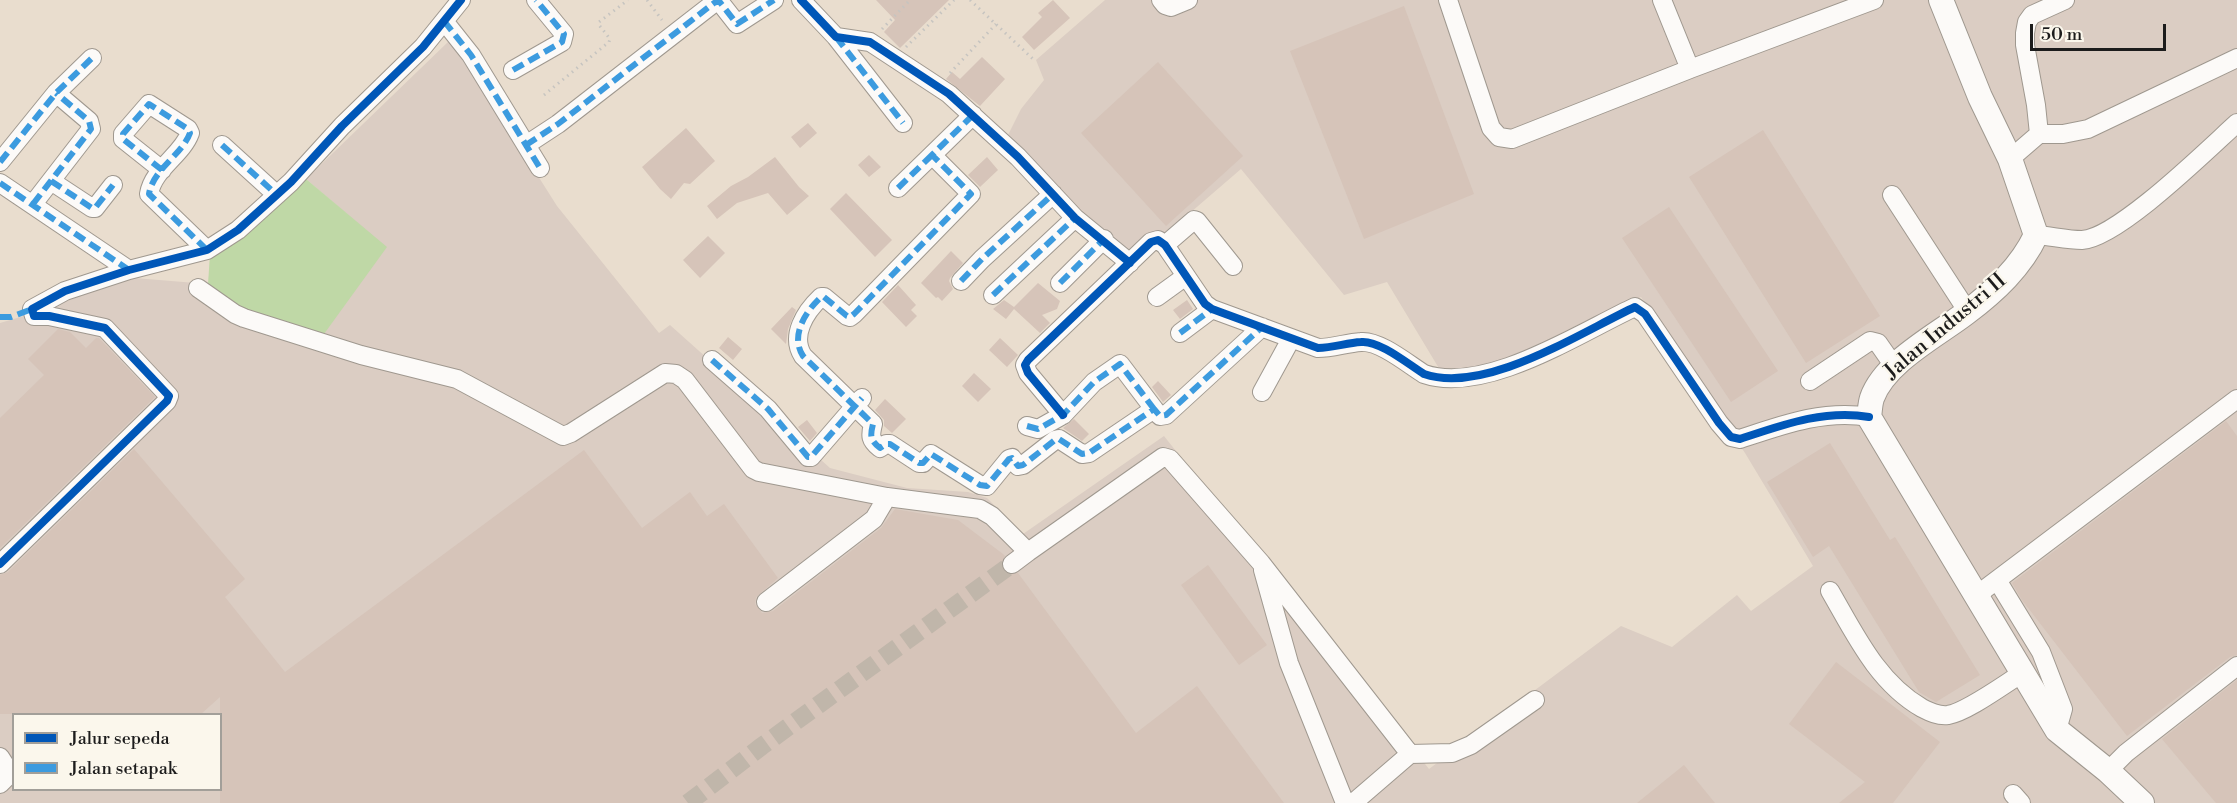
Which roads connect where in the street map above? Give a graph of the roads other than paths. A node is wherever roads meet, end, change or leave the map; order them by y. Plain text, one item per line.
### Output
1 (461, 0) edge
2 (536, 0) edge
3 (774, 0) edge
4 (1161, 0) edge
5 (1188, 0) edge
6 (1448, 0) edge
7 (1662, 0) edge
8 (1874, 0) edge
9 (1941, 0) edge
10 (2065, 0) edge
11 (804, 1) edge
12 (444, 21) junction
13 (836, 37) junction
14 (92, 58) dead end
15 (2237, 58) edge
16 (1690, 69) junction
17 (513, 70) dead end
18 (56, 93) junction
19 (973, 115) junction
20 (903, 123) dead end
21 (2237, 123) edge
22 (2039, 134) junction
23 (222, 145) dead end
24 (525, 145) junction
25 (932, 155) junction
26 (2010, 159) junction
27 (0, 162) edge
28 (540, 168) dead end
29 (162, 170) dead end
30 (51, 181) junction
31 (0, 183) edge
32 (113, 185) dead end
33 (898, 188) dead end
34 (1053, 194) junction
35 (277, 195) junction
36 (1892, 195) dead end
37 (33, 204) junction
38 (1075, 218) junction
39 (2036, 235) junction
40 (1104, 239) junction
41 (1165, 245) junction
42 (207, 250) junction
43 (1130, 263) junction
44 (1233, 266) dead end
45 (129, 270) junction
46 (1186, 276) junction
47 (961, 281) dead end
48 (1060, 283) dead end
49 (198, 288) dead end
50 (993, 295) dead end
51 (1157, 297) dead end
52 (1212, 309) junction
53 (1968, 312) junction
54 (1262, 327) junction
55 (1180, 333) dead end
56 (1291, 339) junction
57 (712, 360) dead end
58 (1894, 366) junction
59 (1810, 381) dead end
60 (1262, 392) dead end
61 (2237, 399) edge
62 (859, 402) junction
63 (1154, 409) junction
64 (1063, 415) junction
65 (1869, 417) junction
66 (1027, 426) dead end
67 (887, 497) junction
68 (1028, 552) junction
69 (1261, 563) junction
70 (0, 564) edge
71 (1012, 564) tunnel mouth
72 (1997, 580) junction
73 (1830, 591) dead end
74 (1977, 595) junction
75 (766, 602) dead end
76 (2237, 666) edge
77 (2024, 672) junction
78 (1535, 700) dead end
79 (2056, 730) junction
80 (1410, 754) junction
81 (0, 757) edge
82 (2108, 771) junction
83 (0, 784) edge
84 (2137, 801) edge
85 (1345, 803) edge
86 (1353, 803) edge

1 - 12 street
2 - 17 street
3 - 24 street
4 - 5 street
6 - 16 street
7 - 16 street
8 - 16 street
9 - 26 main road
10 - 22 street
11 - 13 street
12 - 24 street
12 - 35 street
13 - 19 street
13 - 20 street
14 - 18 street
15 - 22 street
18 - 27 street
18 - 30 street
19 - 25 street
19 - 34 street
21 - 39 street
22 - 26 street
23 - 35 street
24 - 28 street
25 - 33 street
25 - 62 street
26 - 39 main road
29 - 42 street
30 - 32 street
30 - 37 street
31 - 37 street
34 - 38 street
34 - 47 street
35 - 42 street
36 - 53 street
37 - 45 street
38 - 40 street
38 - 50 street
39 - 53 main road, Jalan Industri II
40 - 43 street
40 - 48 street
41 - 43 street
41 - 44 street
41 - 46 street
42 - 45 street
43 - 64 street
45 - 70 street
46 - 51 street
46 - 52 street
49 - 67 street
52 - 54 street
52 - 55 street
53 - 58 main road, Jalan Industri II
54 - 56 street
54 - 63 street
56 - 60 street
56 - 65 street
57 - 62 street
58 - 59 street
58 - 65 main road, Jalan Industri II
61 - 72 street
62 - 63 street
63 - 64 street
64 - 66 street
65 - 74 main road
67 - 68 street
67 - 75 street
68 - 69 street
68 - 71 street
69 - 80 street
69 - 85 street
72 - 74 street
72 - 79 street
73 - 77 street
74 - 77 main road
76 - 82 street
77 - 79 main road
78 - 80 street
79 - 82 main road
80 - 86 street
81 - 83 street
82 - 84 main road

